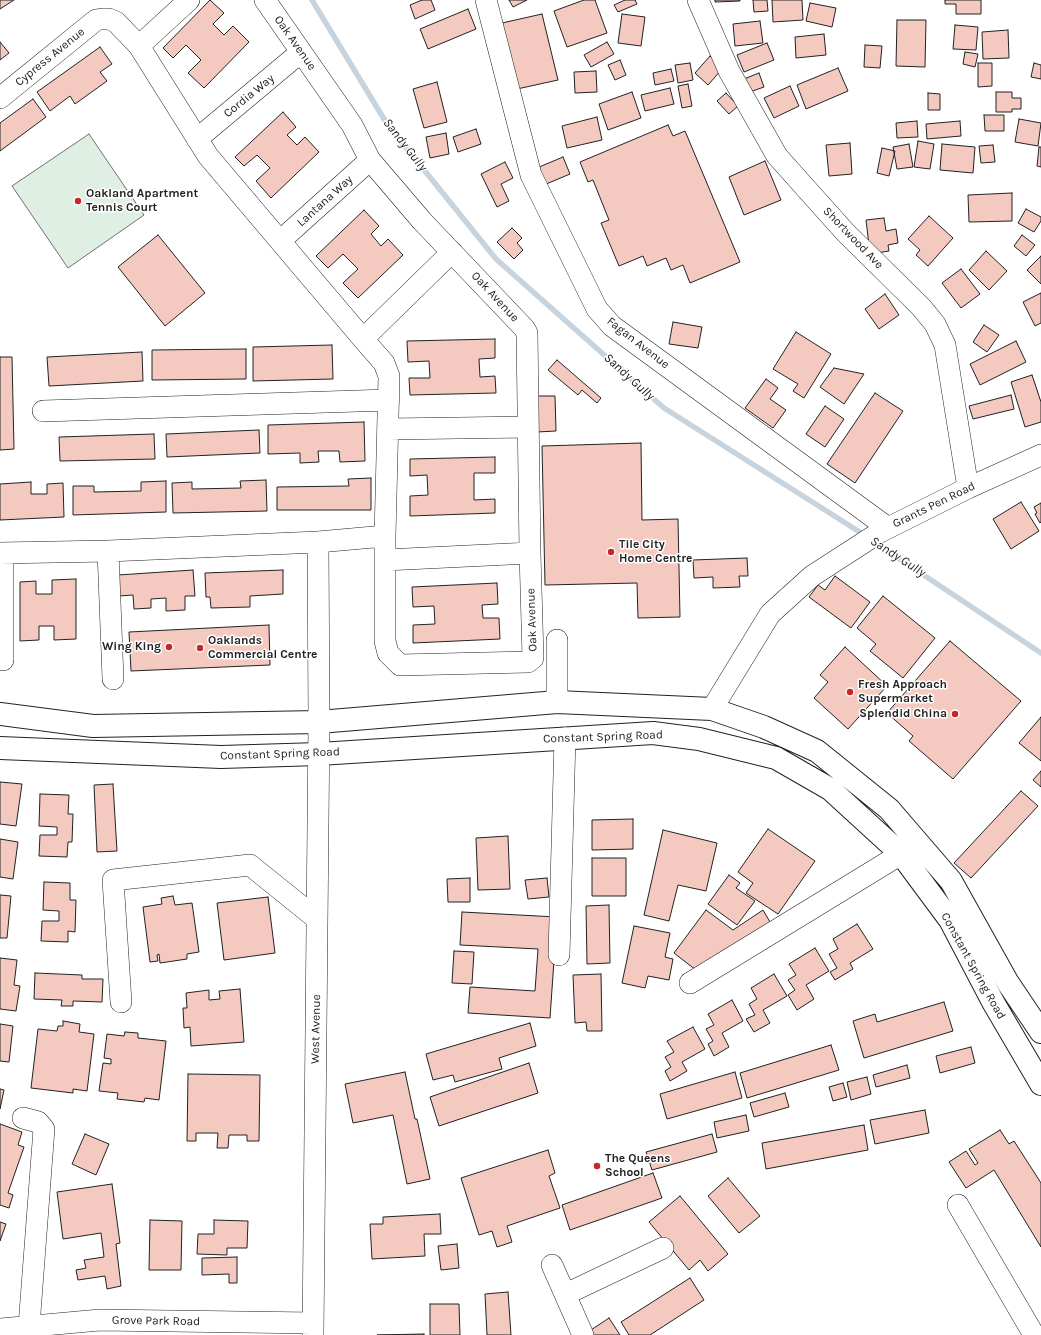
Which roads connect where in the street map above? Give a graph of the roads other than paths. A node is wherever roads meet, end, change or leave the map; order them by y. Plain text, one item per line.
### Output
1 (189, 0) edge
2 (266, 0) edge
3 (486, 0) edge
4 (698, 0) edge
5 (139, 46) junction
6 (301, 52) junction
7 (0, 98) edge
8 (197, 139) junction
9 (370, 160) junction
10 (280, 241) junction
11 (452, 252) junction
12 (363, 339) junction
13 (389, 400) junction
14 (43, 411) dead end
15 (528, 427) junction
16 (388, 430) junction
17 (1041, 455) edge
18 (968, 488) junction
19 (884, 530) junction
20 (385, 536) junction
21 (318, 542) junction
22 (108, 551) junction
23 (1, 553) edge
24 (530, 553) junction
25 (385, 560) junction
26 (557, 640) dead end
27 (3, 660) dead end
28 (113, 678) dead end
29 (557, 702) junction
30 (712, 709) junction
31 (0, 714) edge
32 (319, 722) junction
33 (565, 738) junction
34 (0, 748) edge
35 (319, 754) junction
36 (901, 854) junction
37 (317, 919) junction
38 (559, 955) dead end
39 (690, 983) dead end
40 (121, 1002) dead end
41 (1041, 1032) edge
42 (1041, 1084) edge
43 (23, 1118) dead end
44 (958, 1205) dead end
45 (663, 1248) dead end
46 (552, 1265) dead end
47 (566, 1294) junction
48 (29, 1326) junction
49 (0, 1329) edge
50 (313, 1329) edge
51 (583, 1335) edge
52 (1034, 1335) edge

1 - 5 street
2 - 6 street, Oak Avenue
3 - 19 street, Fagan Avenue
4 - 18 street, Shortwood Ave
5 - 7 street, Cypress Avenue
5 - 8 street
6 - 8 street, Cordia Way
6 - 9 street, Oak Avenue
8 - 10 street
9 - 10 street, Lantana Way
9 - 11 street, Oak Avenue
10 - 12 street
11 - 12 street
11 - 15 street, Oak Avenue
12 - 13 street
13 - 14 street
13 - 16 street
15 - 16 street
15 - 24 street, Oak Avenue
16 - 20 street
17 - 18 street, Grants Pen Road
18 - 19 street, Grants Pen Road
19 - 30 street, Grants Pen Road
20 - 21 street
20 - 25 street
21 - 22 street
21 - 32 street, West Avenue
22 - 23 street
22 - 28 street
23 - 27 street
24 - 25 street
24 - 25 street, Oak Avenue
26 - 29 street
29 - 30 main road, Constant Spring Road
29 - 32 main road, Constant Spring Road
30 - 41 main road, Constant Spring Road
31 - 32 main road, Constant Spring Road
32 - 35 street, West Avenue
33 - 35 main road, Constant Spring Road
33 - 36 main road, Constant Spring Road
33 - 38 street
34 - 35 main road, Constant Spring Road
35 - 37 street, West Avenue
36 - 39 street
36 - 42 main road, Constant Spring Road
37 - 40 street
37 - 50 street, West Avenue
43 - 48 street
44 - 52 street
45 - 47 street
46 - 47 street
47 - 51 street
48 - 49 street, Grove Park Road
48 - 50 street, Grove Park Road

